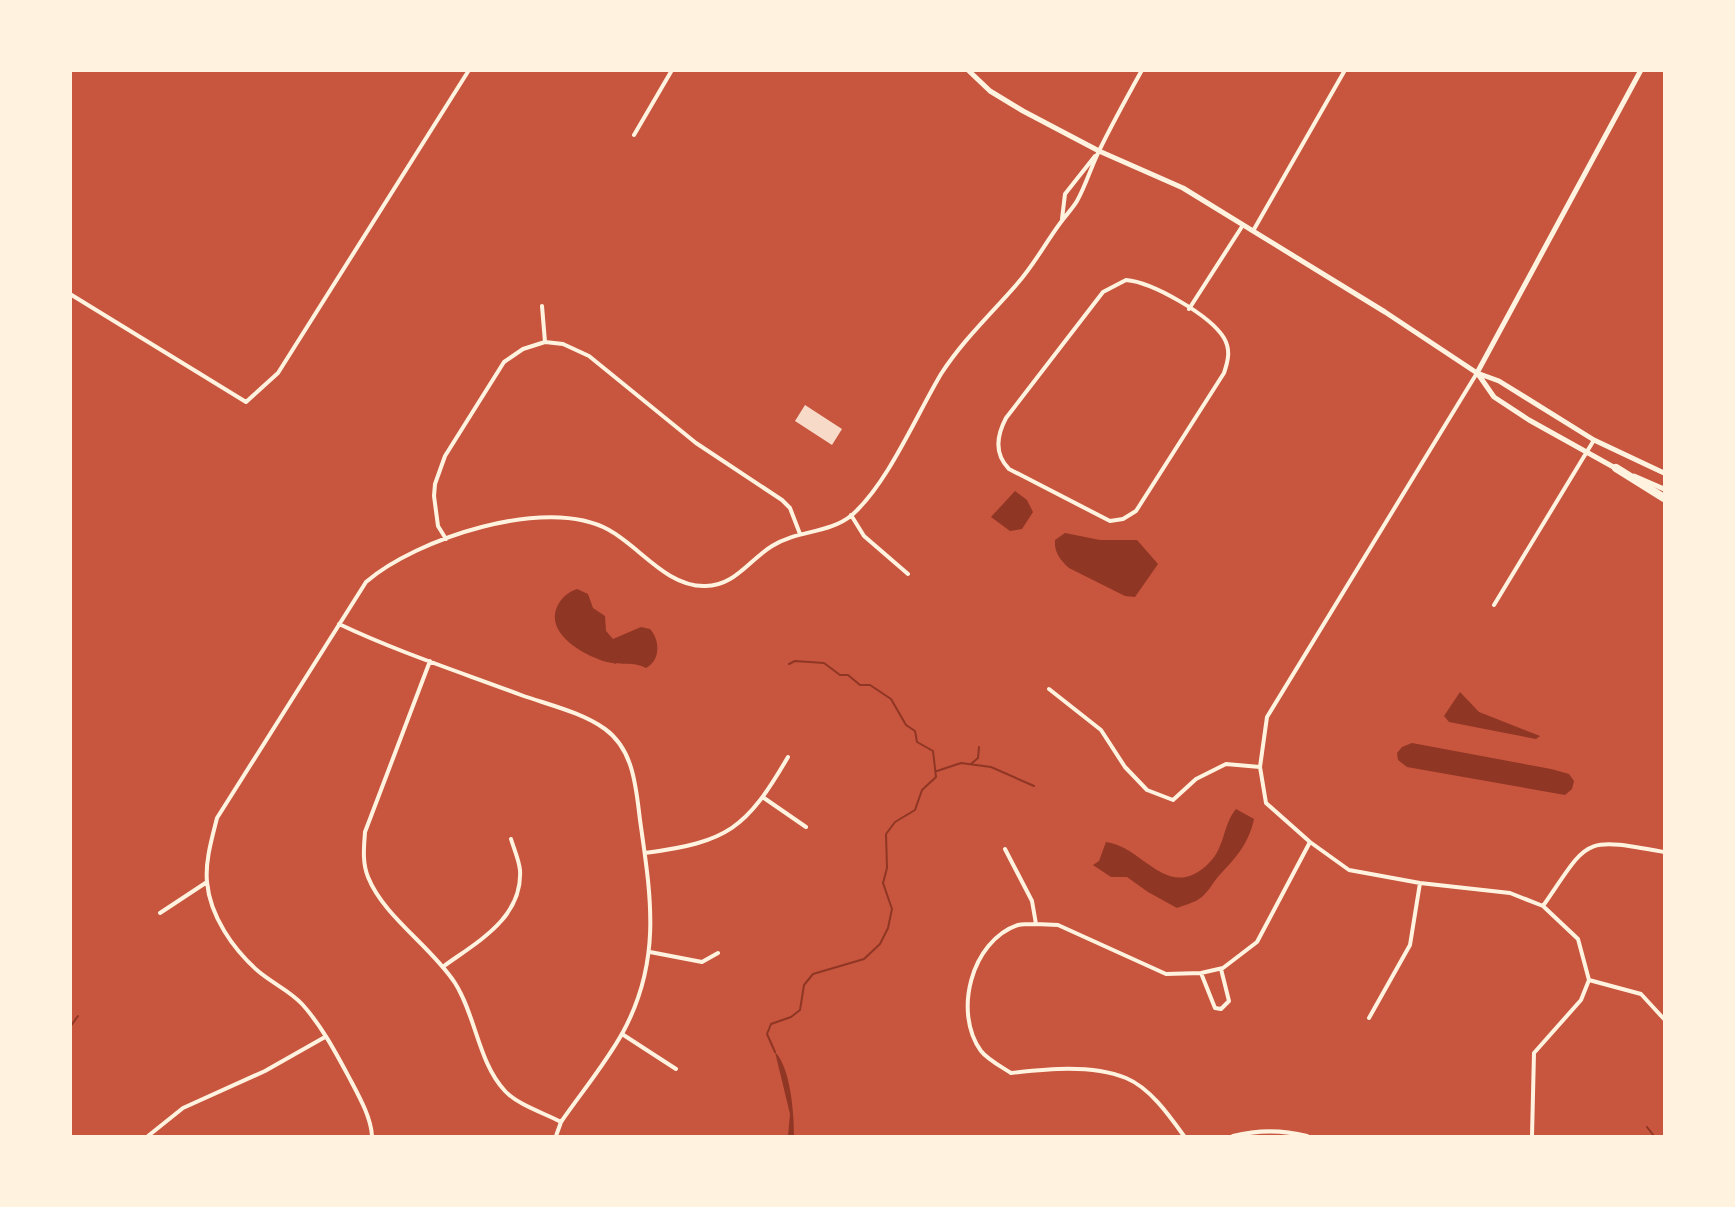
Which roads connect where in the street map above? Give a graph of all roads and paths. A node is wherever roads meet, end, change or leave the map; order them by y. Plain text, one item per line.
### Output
1 (469, 70) edge
2 (672, 70) edge
3 (968, 70) edge
4 (1142, 70) edge
5 (1345, 70) edge
6 (1641, 70) edge
7 (634, 135) dead end
8 (1099, 151) junction
9 (1062, 220) junction
10 (1244, 225) junction
11 (1253, 231) junction
12 (70, 294) edge
13 (542, 306) dead end
14 (1189, 309) junction
15 (545, 342) junction
16 (1477, 373) junction
17 (1594, 440) junction
18 (1587, 453) junction
19 (1616, 468) junction
20 (1665, 473) edge
21 (1665, 489) edge
22 (1665, 498) edge
23 (851, 515) junction
24 (800, 534) junction
25 (446, 539) junction
26 (908, 574) dead end
27 (1494, 605) dead end
28 (339, 624) junction
29 (430, 661) junction
30 (1048, 689) dead end
31 (788, 757) dead end
32 (1260, 767) junction
33 (764, 798) junction
34 (806, 827) dead end
35 (512, 839) dead end
36 (1310, 842) junction
37 (1005, 849) dead end
38 (1665, 852) edge
39 (645, 853) junction
40 (207, 882) junction
41 (1420, 883) junction
42 (1543, 906) junction
43 (160, 913) dead end
44 (1036, 924) junction
45 (650, 952) junction
46 (718, 953) dead end
47 (444, 966) junction
48 (1221, 969) junction
49 (1200, 974) junction
50 (1589, 980) junction
51 (1369, 1018) dead end
52 (1665, 1019) edge
53 (622, 1034) junction
54 (325, 1036) junction
55 (676, 1070) dead end
56 (561, 1122) junction
57 (148, 1137) edge
58 (372, 1137) edge
59 (556, 1137) edge
60 (1184, 1137) edge
61 (1233, 1137) edge
62 (1307, 1137) edge
63 (1532, 1137) edge

1 - 12 street
2 - 7 street
3 - 8 main road
4 - 8 street
5 - 11 street
6 - 16 main road
8 - 9 street
8 - 9 street
8 - 10 main road
9 - 23 street
10 - 11 main road
10 - 14 street
11 - 16 main road
13 - 15 street
14 - 14 street
15 - 24 street
15 - 25 street
16 - 17 main road
16 - 18 main road
16 - 32 street
17 - 18 street
17 - 20 main road
18 - 19 main road
18 - 27 street
19 - 21 main road
19 - 22 highway
23 - 24 street
23 - 26 street
24 - 25 street
25 - 28 street
28 - 29 street
28 - 40 street
29 - 39 street
29 - 47 street
30 - 32 street
31 - 33 street
32 - 36 street
33 - 34 street
33 - 39 street
35 - 47 street
36 - 41 street
36 - 48 street
37 - 44 street
38 - 42 street
39 - 45 street
40 - 43 street
40 - 54 street
41 - 42 street
41 - 51 street
42 - 50 street
44 - 49 street
44 - 60 street
45 - 46 street
45 - 53 street
47 - 56 street
48 - 49 street
48 - 49 street
50 - 52 street
50 - 63 street
53 - 55 street
53 - 56 street
54 - 57 street
54 - 58 street
56 - 59 street
61 - 62 street

